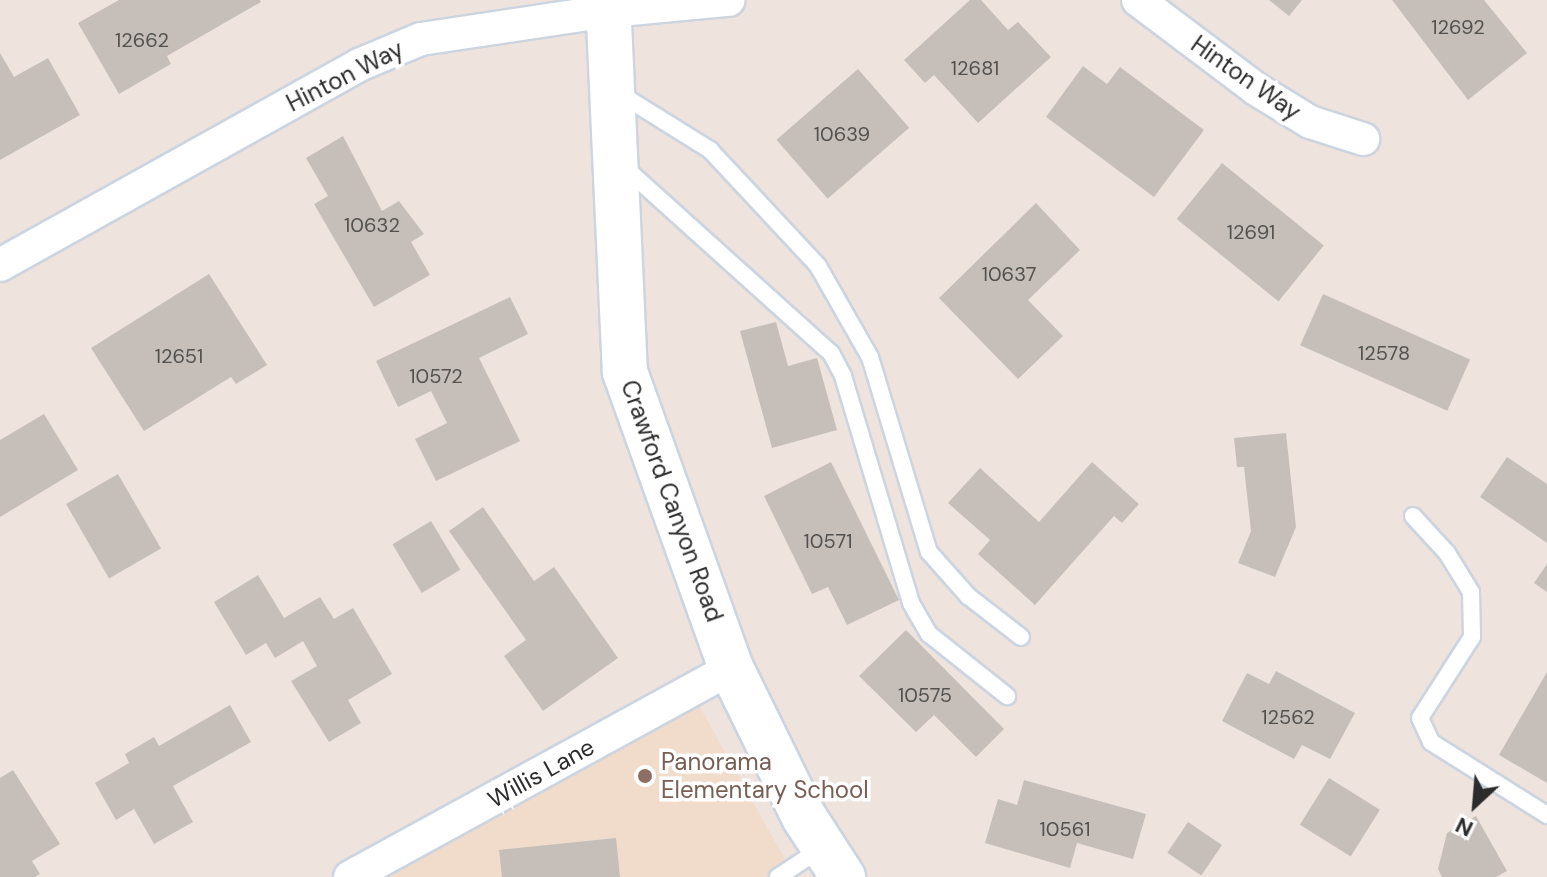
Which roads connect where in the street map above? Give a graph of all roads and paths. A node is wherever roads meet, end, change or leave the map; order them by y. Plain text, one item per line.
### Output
1 (728, 0) edge
2 (1138, 0) edge
3 (608, 5) edge
4 (612, 90) junction
5 (1363, 139) dead end
6 (616, 160) junction
7 (0, 265) edge
8 (1413, 516) dead end
9 (1021, 637) dead end
10 (731, 668) junction
11 (1007, 696) dead end
12 (1547, 815) edge
13 (833, 862) edge
14 (350, 877) edge
15 (778, 877) edge

1 - 3 street, Hinton Way
2 - 5 street, Hinton Way
3 - 4 main road, Crawford Canyon Road
3 - 7 street, Hinton Way
4 - 6 main road, Crawford Canyon Road
4 - 9 lane
6 - 10 main road, Crawford Canyon Road
6 - 11 lane
8 - 12 lane
10 - 13 main road, Crawford Canyon Road
10 - 14 street, Willis Lane
13 - 15 lane

